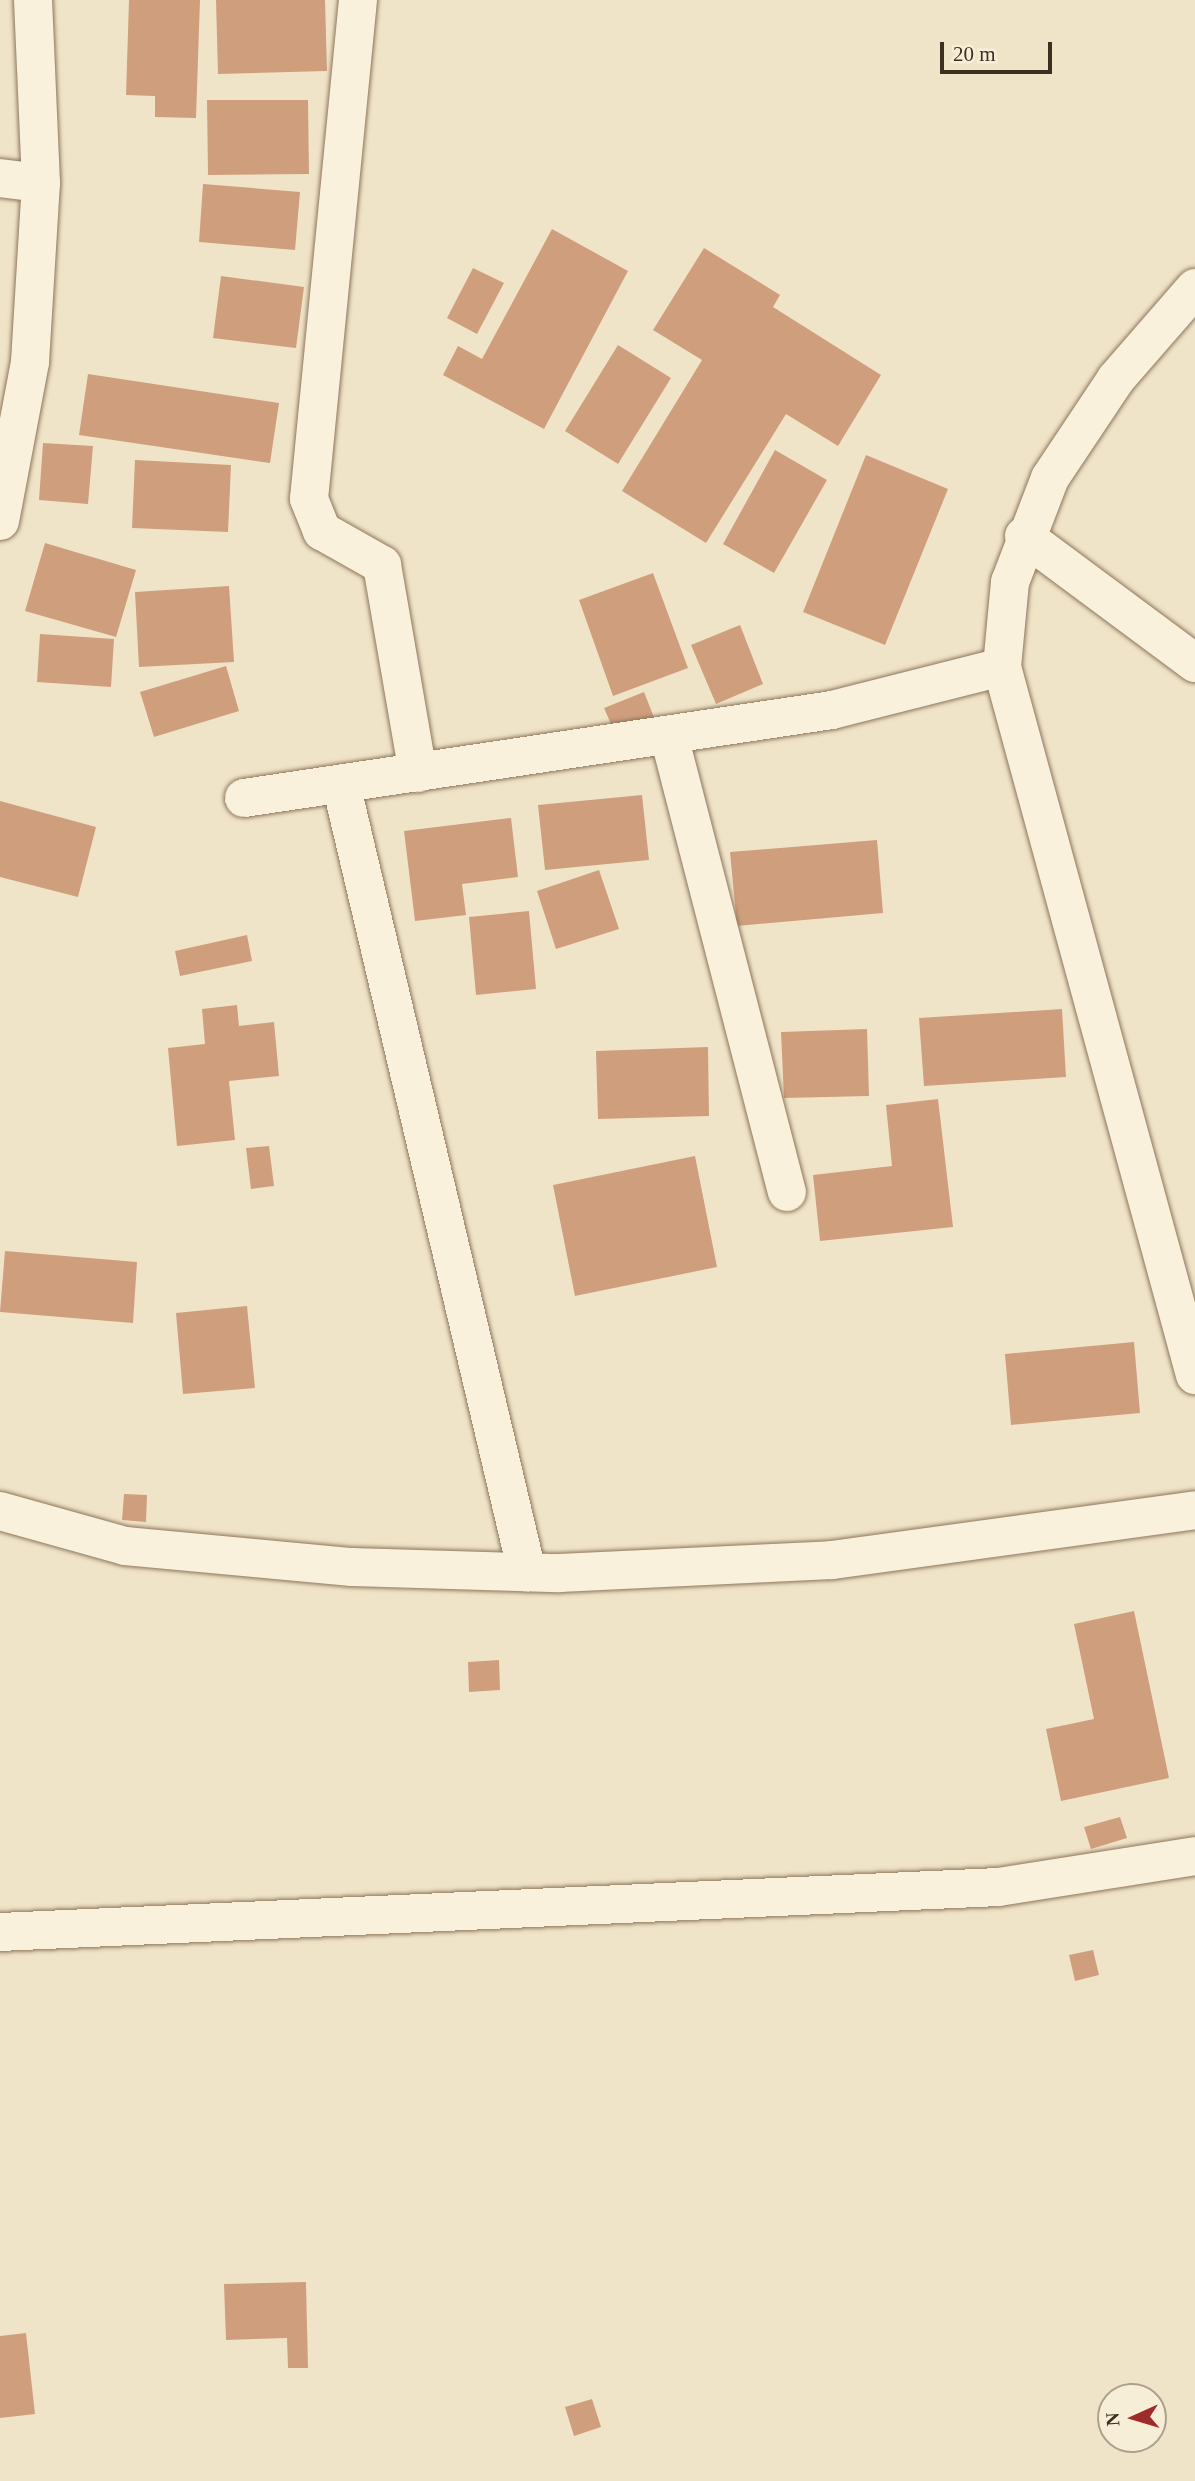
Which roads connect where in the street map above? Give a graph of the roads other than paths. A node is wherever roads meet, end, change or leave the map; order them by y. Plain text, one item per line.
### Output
1 (33, 0) edge
2 (358, 0) edge
3 (0, 178) edge
4 (41, 183) junction
5 (1195, 288) edge
6 (0, 521) edge
7 (1024, 536) junction
8 (1195, 663) edge
9 (1002, 667) junction
10 (669, 736) junction
11 (418, 773) junction
12 (341, 784) junction
13 (244, 798) dead end
14 (787, 1192) dead end
15 (1195, 1375) edge
16 (1195, 1510) edge
17 (0, 1511) edge
18 (527, 1572) junction
19 (1195, 1856) edge
20 (0, 1932) edge

1 - 4 street
2 - 11 street
3 - 4 street
4 - 6 street
5 - 7 street
7 - 8 street
7 - 9 street
9 - 10 street
9 - 15 street
10 - 11 street
10 - 14 street
11 - 12 street
12 - 13 street
12 - 18 street
16 - 18 street
17 - 18 street
19 - 20 street

